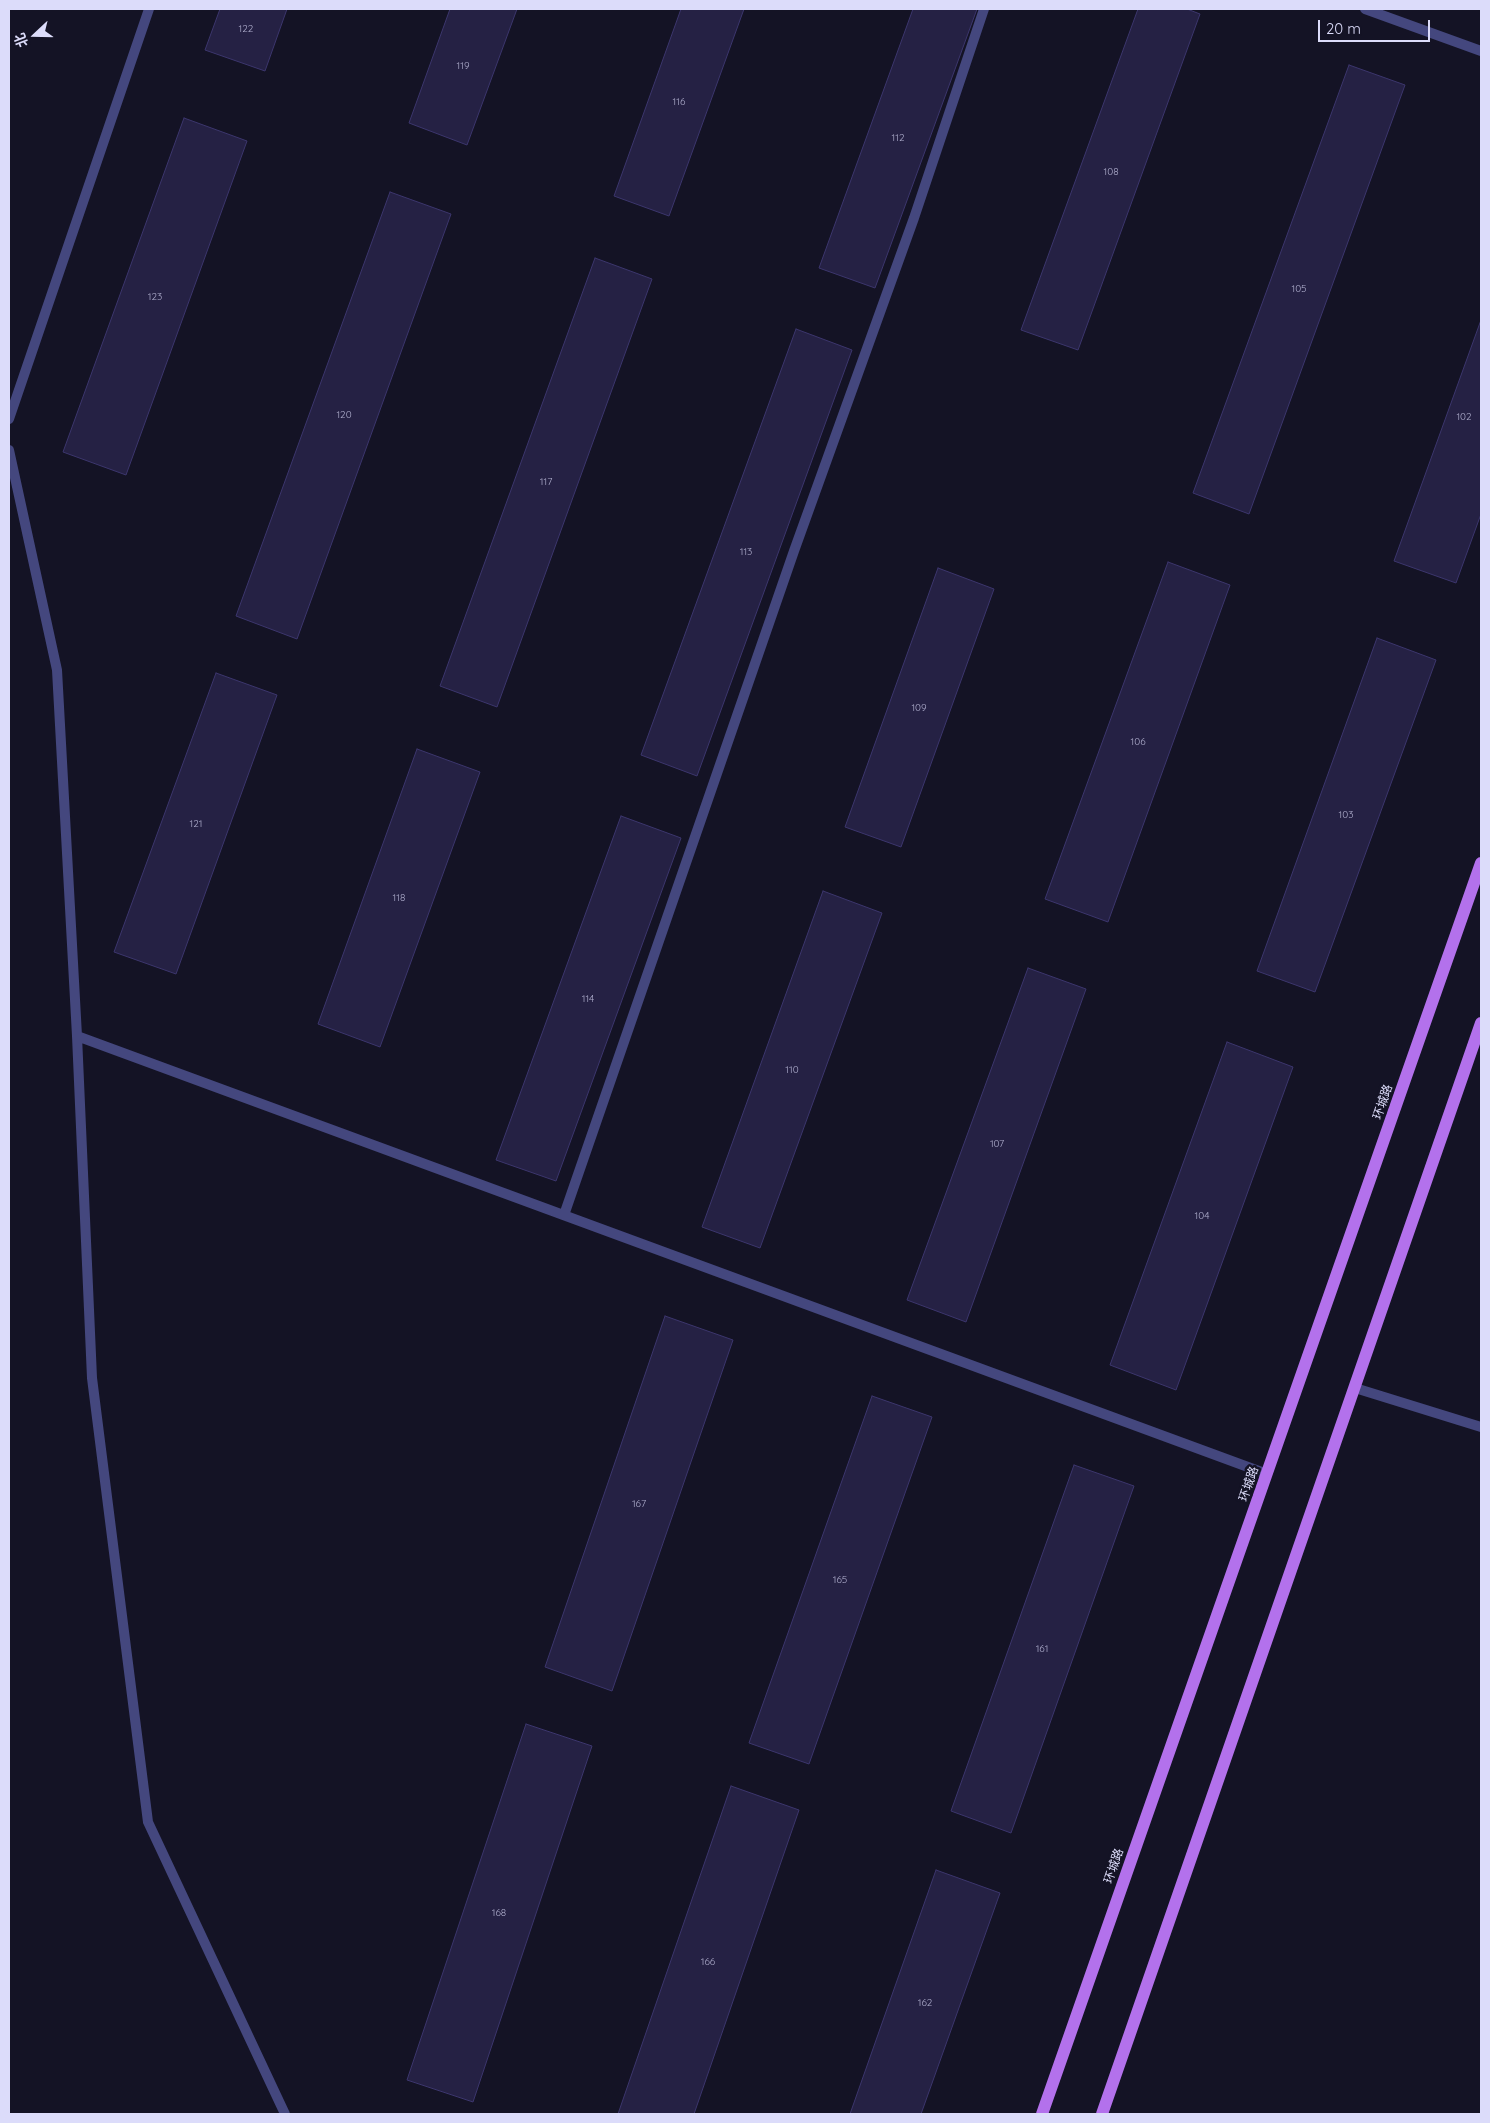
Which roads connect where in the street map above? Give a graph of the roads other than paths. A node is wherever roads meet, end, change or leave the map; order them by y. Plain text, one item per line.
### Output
1 (149, 9) edge
2 (984, 9) edge
3 (1365, 9) edge
4 (1481, 52) edge
5 (9, 419) edge
6 (9, 450) edge
7 (1481, 863) edge
8 (1481, 1023) edge
9 (77, 1036) junction
10 (564, 1215) junction
11 (1355, 1388) junction
12 (1481, 1427) edge
13 (1267, 1474) junction
14 (285, 2114) edge
15 (1042, 2114) edge
16 (1102, 2114) edge

1 - 5 street
2 - 10 street
3 - 4 street
6 - 9 street
7 - 13 main road, 环城路
8 - 11 main road
9 - 10 street
9 - 14 street
10 - 13 street
11 - 12 street
11 - 16 main road
13 - 15 main road, 环城路

